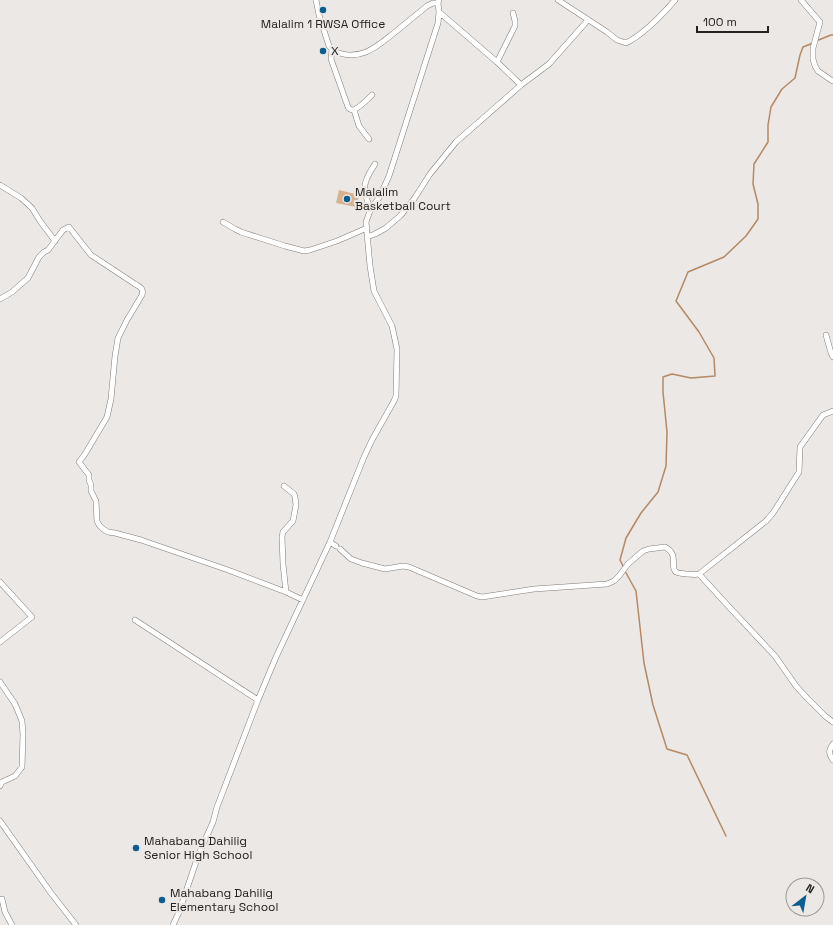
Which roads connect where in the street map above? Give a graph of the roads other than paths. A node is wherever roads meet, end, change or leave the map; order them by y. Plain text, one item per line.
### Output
1 (316, 0) edge
2 (558, 0) edge
3 (675, 0) edge
4 (801, 0) edge
5 (438, 2) edge
6 (440, 12) junction
7 (513, 13) dead end
8 (588, 20) junction
9 (332, 50) junction
10 (497, 62) junction
11 (833, 81) edge
12 (521, 85) junction
13 (372, 95) dead end
14 (354, 110) junction
15 (369, 139) dead end
16 (375, 164) dead end
17 (0, 185) edge
18 (370, 211) junction
19 (223, 222) dead end
20 (366, 228) junction
21 (367, 237) junction
22 (55, 241) junction
23 (0, 298) edge
24 (826, 334) dead end
25 (833, 357) edge
26 (833, 411) edge
27 (284, 486) dead end
28 (330, 542) junction
29 (699, 574) junction
30 (0, 582) edge
31 (286, 592) junction
32 (303, 600) junction
33 (135, 620) dead end
34 (0, 642) edge
35 (0, 682) edge
36 (258, 700) junction
37 (833, 722) edge
38 (833, 744) edge
39 (833, 760) edge
40 (0, 786) edge
41 (0, 821) edge
42 (2, 899) dead end
43 (11, 925) edge
44 (76, 925) edge
45 (173, 925) edge

1 - 9 street
2 - 8 street
3 - 8 street
4 - 11 street
5 - 6 street
5 - 9 street
6 - 10 street
6 - 18 street
7 - 10 street
8 - 12 street
9 - 14 street
10 - 12 street
12 - 21 street
13 - 14 street
14 - 15 street
16 - 18 street
17 - 22 street
18 - 20 street
19 - 20 street
20 - 21 street
21 - 28 street
22 - 23 street
22 - 31 street
24 - 25 street
26 - 29 street
27 - 31 street
28 - 29 street
28 - 32 street
29 - 37 street
30 - 34 street
31 - 32 street
32 - 36 street
33 - 36 street
35 - 40 street
36 - 45 street
38 - 39 street
41 - 44 street
42 - 43 street

